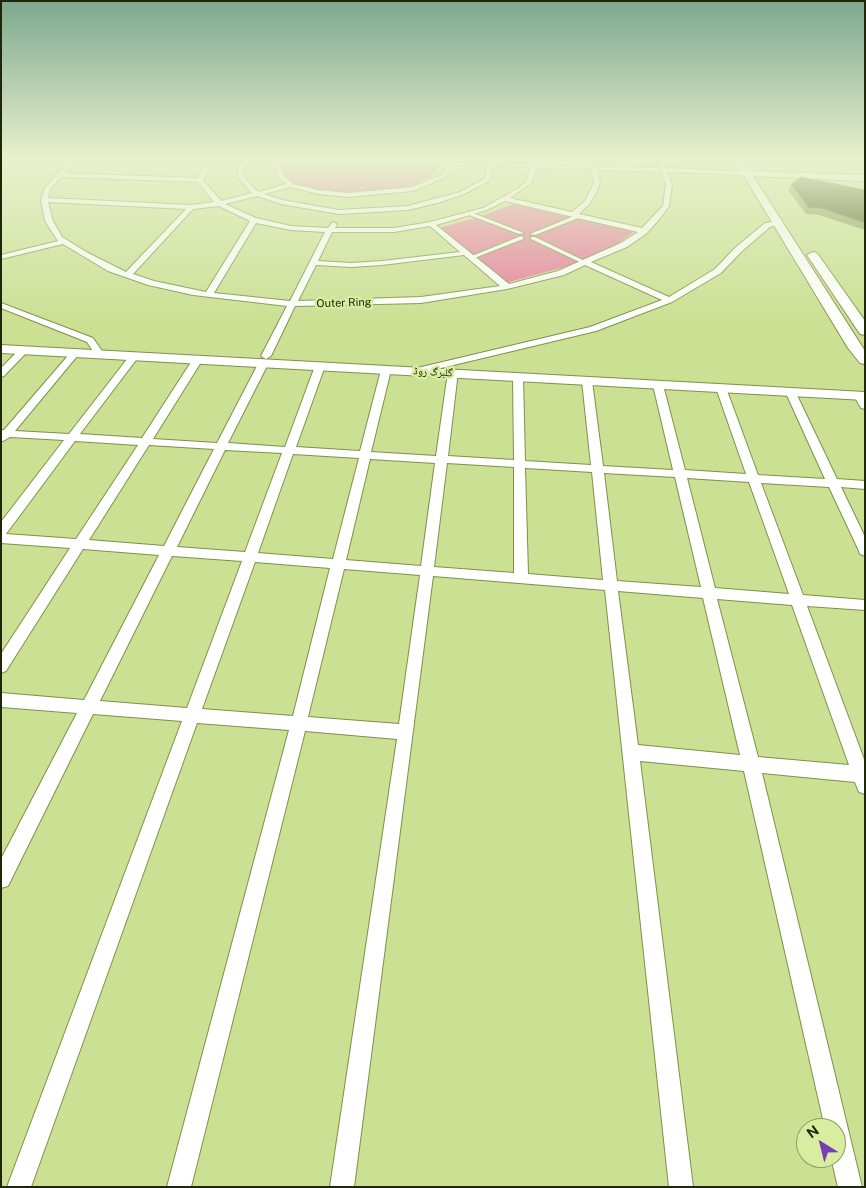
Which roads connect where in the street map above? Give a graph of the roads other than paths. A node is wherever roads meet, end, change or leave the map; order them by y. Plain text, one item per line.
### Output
1 (47, 213) edge
2 (185, 213) edge
3 (239, 213) edge
4 (338, 213) edge
5 (565, 213) edge
6 (578, 213) edge
7 (659, 213) edge
8 (778, 213) edge
9 (471, 214) joint
10 (576, 216) junction
11 (254, 220) junction
12 (784, 222) junction
13 (431, 224) junction
14 (330, 230) junction
15 (644, 231) junction
16 (521, 235) junction
17 (533, 236) junction
18 (64, 241) junction
19 (806, 244) dead end
20 (467, 255) junction
21 (1, 257) edge
22 (314, 263) junction
23 (586, 263) junction
24 (128, 274) junction
25 (508, 287) junction
26 (208, 295) junction
27 (669, 300) junction
28 (293, 304) junction
29 (1, 305) edge
30 (865, 331) edge
31 (1, 344) edge
32 (1, 349) edge
33 (24, 350) junction
34 (97, 351) junction
35 (76, 353) junction
36 (134, 356) junction
37 (198, 359) junction
38 (265, 360) junction
39 (865, 360) edge
40 (435, 365) junction
41 (320, 366) junction
42 (386, 370) junction
43 (416, 371) junction
44 (453, 372) junction
45 (1, 374) edge
46 (518, 377) junction
47 (586, 381) junction
48 (658, 385) junction
49 (721, 388) junction
50 (790, 392) junction
51 (863, 396) edge
52 (3, 435) edge
53 (73, 437) junction
54 (146, 441) junction
55 (221, 446) junction
56 (289, 450) junction
57 (365, 454) junction
58 (440, 459) junction
59 (518, 463) junction
60 (597, 468) junction
61 (680, 473) junction
62 (753, 478) junction
63 (833, 483) junction
64 (865, 485) edge
65 (1, 531) edge
66 (1, 538) edge
67 (80, 545) junction
68 (168, 551) junction
69 (865, 551) edge
70 (250, 558) junction
71 (338, 564) junction
72 (426, 571) junction
73 (521, 578) junction
74 (611, 586) junction
75 (709, 593) junction
76 (798, 600) junction
77 (865, 605) edge
78 (1, 666) edge
79 (1, 700) edge
80 (89, 707) junction
81 (192, 715) junction
82 (299, 723) junction
83 (406, 732) junction
84 (631, 752) junction
85 (751, 764) junction
86 (863, 778) edge
87 (1, 879) edge
88 (19, 1187) edge
89 (179, 1187) edge
90 (342, 1187) edge
91 (681, 1187) edge
92 (850, 1187) edge

1 - 18 street, Outer Ring
2 - 24 street
3 - 11 street
4 - 14 street
5 - 10 street
6 - 10 street
7 - 15 street, Outer Ring
8 - 12 main road
9 - 13 street
9 - 16 street
10 - 15 street
10 - 17 street
11 - 14 street
11 - 26 street
12 - 27 street
12 - 39 main road
13 - 14 street
13 - 20 street
14 - 22 street
15 - 23 street, Outer Ring
16 - 17 street
16 - 20 street
17 - 23 street
18 - 21 street
18 - 24 street, Outer Ring
19 - 30 main road
20 - 22 street
20 - 25 street
22 - 28 street
23 - 25 street, Outer Ring
23 - 27 street
24 - 26 street, Outer Ring
25 - 28 street, Outer Ring
26 - 28 street, Outer Ring
27 - 40 street
28 - 38 street
29 - 34 street
31 - 34 main road, گلبرگ روڈ
32 - 33 main road, گلبرگ روڈ
33 - 35 main road, گلبرگ روڈ
33 - 45 street
34 - 35 main road, گلبرگ روڈ
34 - 36 main road, گلبرگ روڈ
34 - 38 main road, گلبرگ روڈ
35 - 52 street
36 - 37 main road, گلبرگ روڈ
36 - 53 street
37 - 38 main road, گلبرگ روڈ
37 - 54 street
38 - 40 main road, گلبرگ روڈ
38 - 41 main road, گلبرگ روڈ
38 - 55 street
40 - 43 street
40 - 51 main road, گلبرگ روڈ
41 - 42 main road, گلبرگ روڈ
41 - 56 street
42 - 43 main road, گلبرگ روڈ
42 - 57 street
43 - 44 main road, گلبرگ روڈ
44 - 46 main road, گلبرگ روڈ
44 - 58 street
46 - 47 main road, گلبرگ روڈ
46 - 59 street
47 - 48 main road, گلبرگ روڈ
47 - 60 street
48 - 49 main road, گلبرگ روڈ
48 - 61 street
49 - 50 main road, گلبرگ روڈ
49 - 62 street
50 - 51 main road, گلبرگ روڈ
50 - 63 street
52 - 53 street
53 - 54 street
53 - 65 street
54 - 55 street
54 - 67 street
55 - 56 street
55 - 68 street
56 - 57 street
56 - 70 street
57 - 58 street
57 - 71 street
58 - 59 street
58 - 72 street
59 - 60 street
59 - 73 street
60 - 61 street
60 - 74 street
61 - 62 street
61 - 75 street
62 - 63 street
62 - 76 street
63 - 64 street
63 - 69 street
66 - 67 street
67 - 68 street
67 - 78 street
68 - 70 street
68 - 80 street
70 - 71 street
70 - 81 street
71 - 72 street
71 - 82 street
72 - 73 street
72 - 83 street
73 - 74 street
74 - 75 street
74 - 84 street
75 - 76 street
75 - 85 street
76 - 77 street
76 - 86 street
79 - 80 street
80 - 81 street
80 - 87 street
81 - 82 street
81 - 88 street
82 - 83 street
82 - 89 street
83 - 90 street
84 - 85 street
84 - 91 street
85 - 86 street
85 - 92 street

